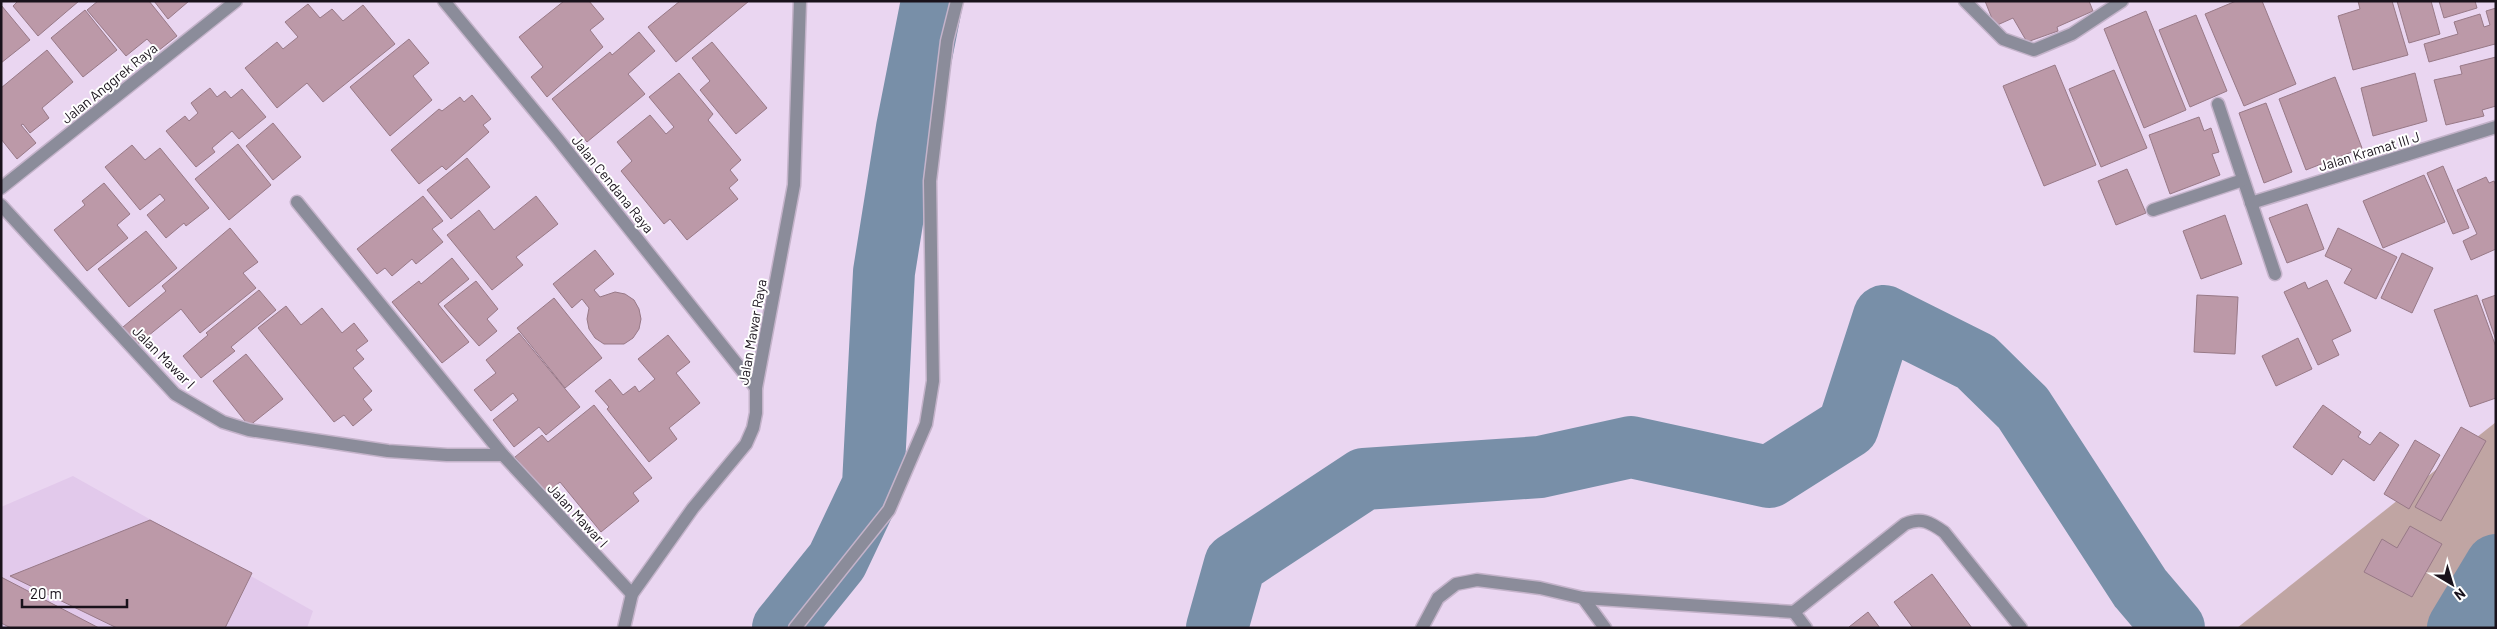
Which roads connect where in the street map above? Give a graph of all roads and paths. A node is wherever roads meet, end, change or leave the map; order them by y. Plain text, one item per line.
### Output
1 (236, 1) edge
2 (444, 1) edge
3 (800, 1) edge
4 (957, 1) edge
5 (1965, 1) edge
6 (2121, 1) edge
7 (2218, 104) dead end
8 (2496, 127) edge
9 (2243, 180) junction
10 (1, 188) edge
11 (297, 202) dead end
12 (2251, 203) junction
13 (1, 206) edge
14 (2154, 210) dead end
15 (2275, 274) dead end
16 (756, 388) junction
17 (504, 455) junction
18 (632, 594) junction
19 (1582, 598) junction
20 (1794, 612) junction
21 (624, 628) edge
22 (795, 628) edge
23 (1422, 628) edge
24 (1605, 628) edge
25 (1806, 628) edge
26 (2022, 628) edge

1 - 10 street, Jalan Anggrek Raya
2 - 16 street, Jalan Cendana Raya
3 - 16 street, Jalan Mawar Raya
4 - 22 street
5 - 6 street
7 - 9 street
8 - 12 street, Jalan Kramat III J
9 - 12 street
9 - 14 street
11 - 17 street, Jalan Mawar I
12 - 15 street
13 - 17 street, Jalan Mawar I
16 - 18 street, Jalan Mawar Raya
17 - 18 street, Jalan Mawar I
18 - 21 street, Jalan Mawar Raya
19 - 20 street
19 - 23 street
19 - 24 street
20 - 25 street
20 - 26 street

